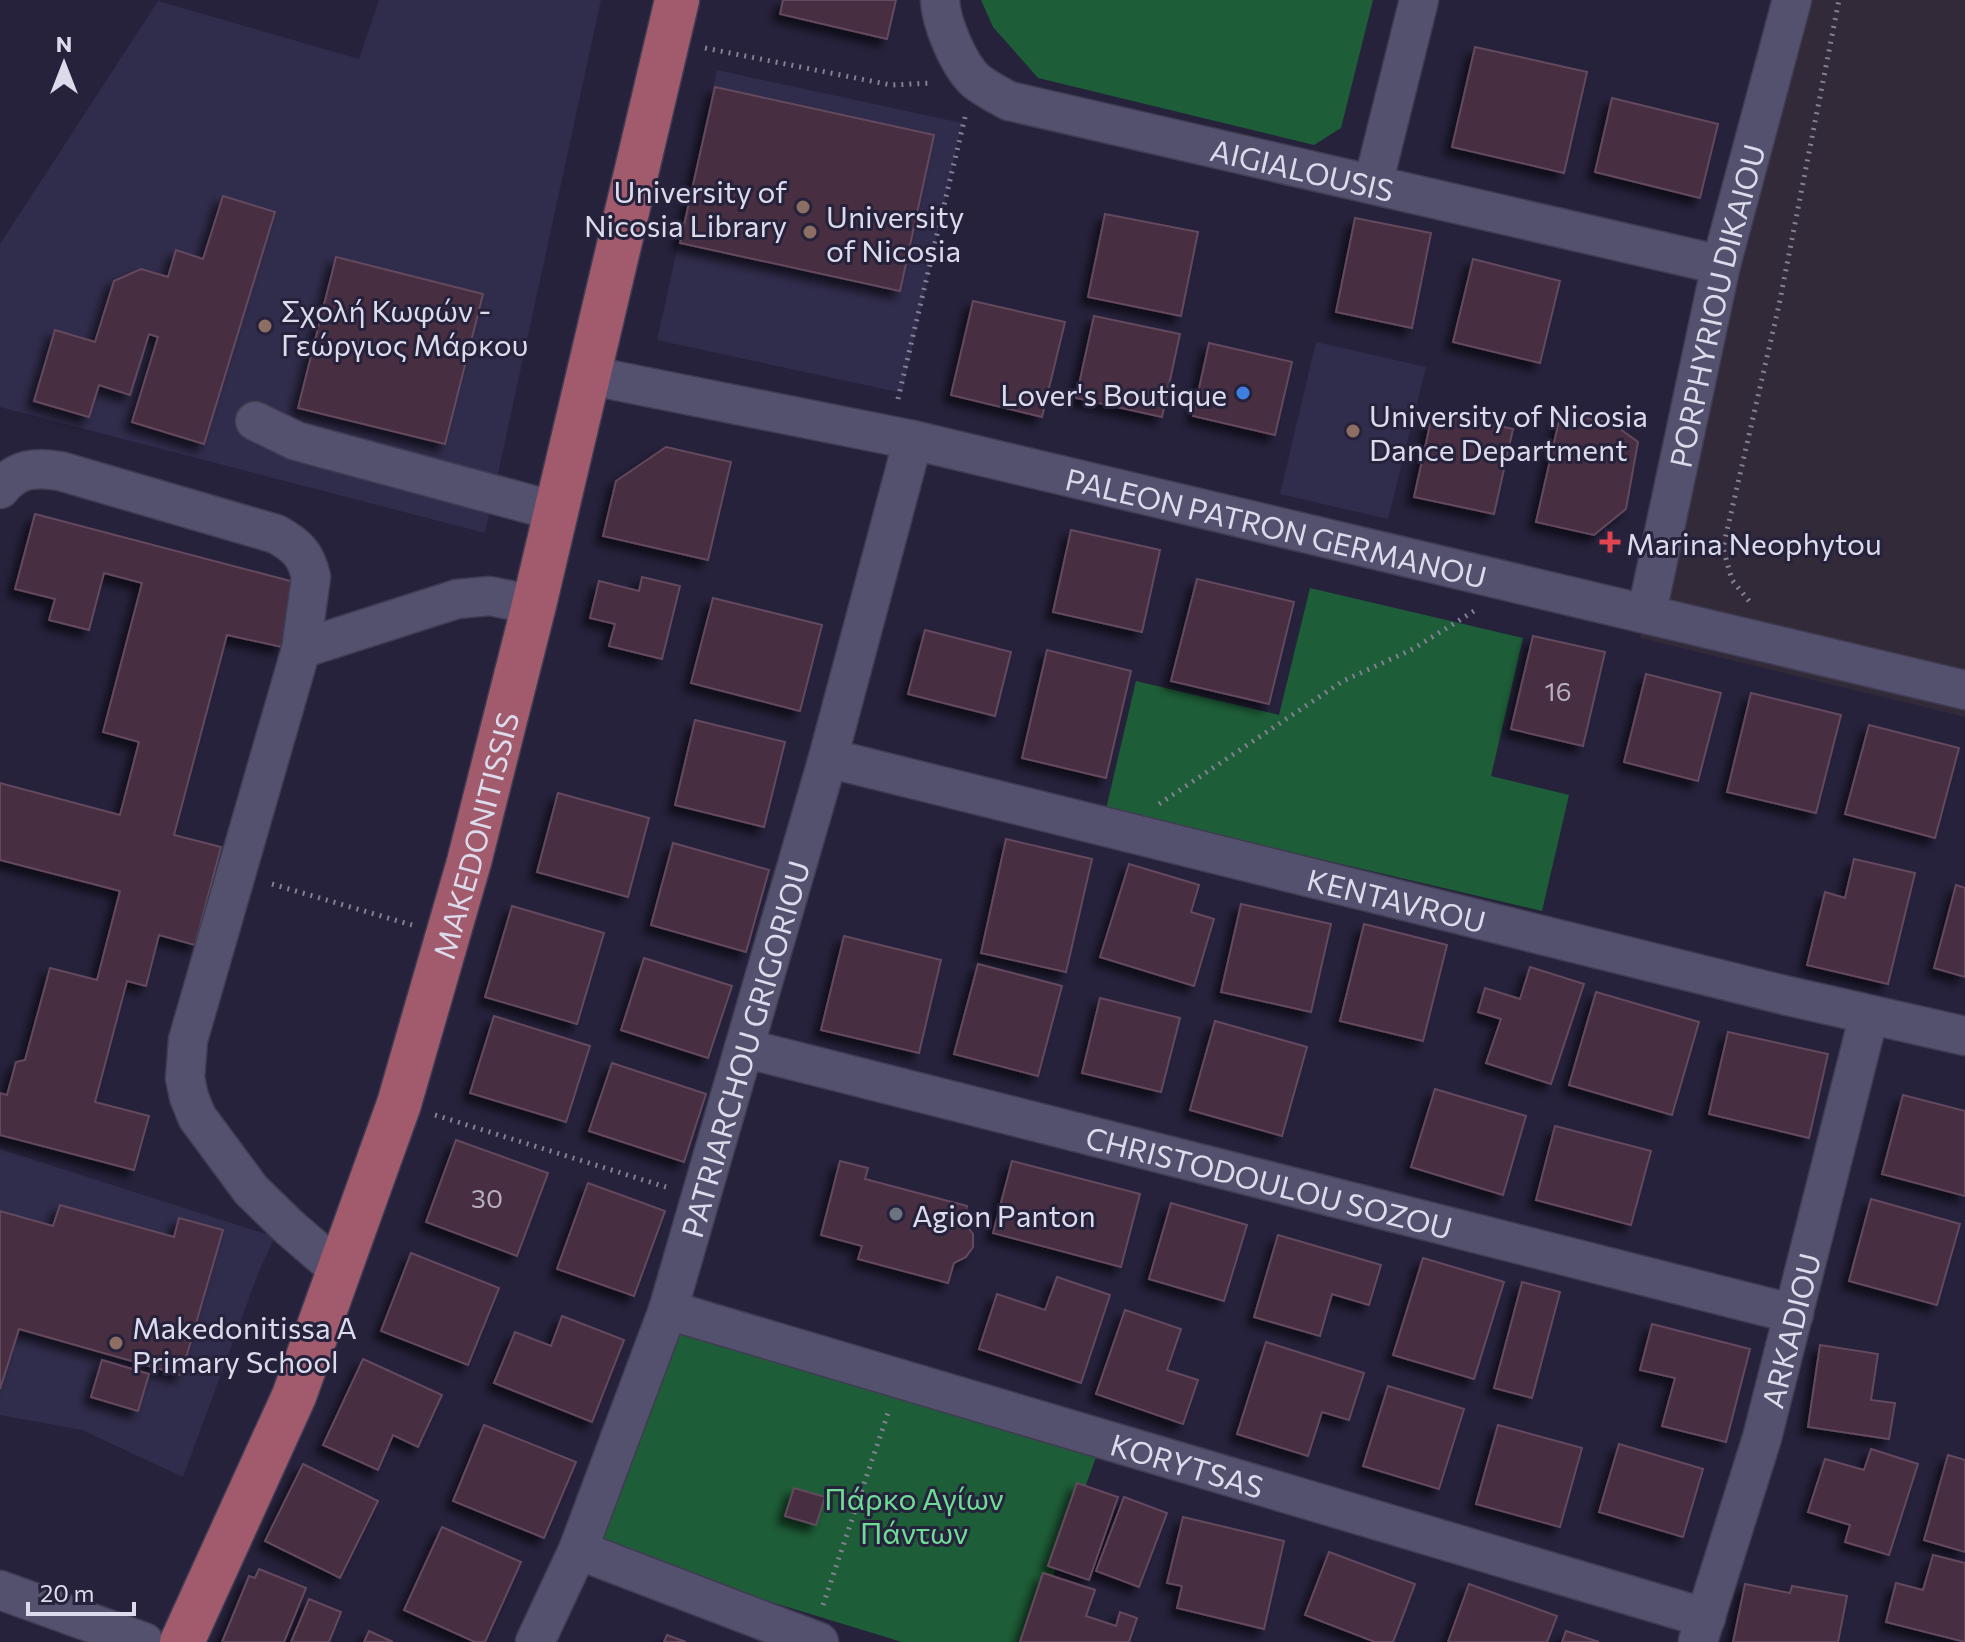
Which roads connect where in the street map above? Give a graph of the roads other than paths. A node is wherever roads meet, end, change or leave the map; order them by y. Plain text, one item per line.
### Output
1 (940, 0) edge
2 (1419, 0) edge
3 (1792, 0) edge
4 (672, 20) edge
5 (1373, 184) junction
6 (1721, 265) junction
7 (587, 375) junction
8 (255, 421) dead end
9 (902, 438) junction
10 (0, 489) edge
11 (555, 511) junction
12 (534, 605) junction
13 (1647, 612) junction
14 (301, 649) junction
15 (1965, 690) edge
16 (828, 758) junction
17 (1869, 1015) junction
18 (1965, 1036) edge
19 (744, 1048) junction
20 (340, 1271) junction
21 (668, 1310) junction
22 (1794, 1314) junction
23 (578, 1550) junction
24 (0, 1590) edge
25 (1702, 1630) edge
26 (815, 1640) edge
27 (144, 1642) edge
28 (182, 1642) edge
29 (535, 1642) edge

1 - 5 street, AIGIALOUSIS
2 - 5 street
3 - 6 street, PORPHYRIOU DIKAIOU
4 - 7 main road, MAKEDONITISSIS
5 - 6 street, AIGIALOUSIS
6 - 13 street, PORPHYRIOU DIKAIOU
7 - 9 street, PALEON PATRON GERMANOU
7 - 11 main road, MAKEDONITISSIS
8 - 11 street
9 - 13 street, PALEON PATRON GERMANOU
9 - 16 street, PATRIARCHOU GRIGORIOU
10 - 14 street
11 - 12 main road, MAKEDONITISSIS
12 - 14 street
12 - 20 main road, MAKEDONITISSIS
13 - 15 street, PALEON PATRON GERMANOU
14 - 20 street
16 - 17 street, KENTAVROU
16 - 19 street, PATRIARCHOU GRIGORIOU
17 - 18 street, KENTAVROU
17 - 22 street, ARKADIOU
19 - 21 street, PATRIARCHOU GRIGORIOU
19 - 22 street, CHRISTODOULOU SOZOU
20 - 28 main road, MAKEDONITISSIS
21 - 23 street, PATRIARCHOU GRIGORIOU
21 - 25 street, KORYTSAS
22 - 25 street, ARKADIOU
23 - 26 street
23 - 29 street, PATRIARCHOU GRIGORIOU
24 - 27 street

